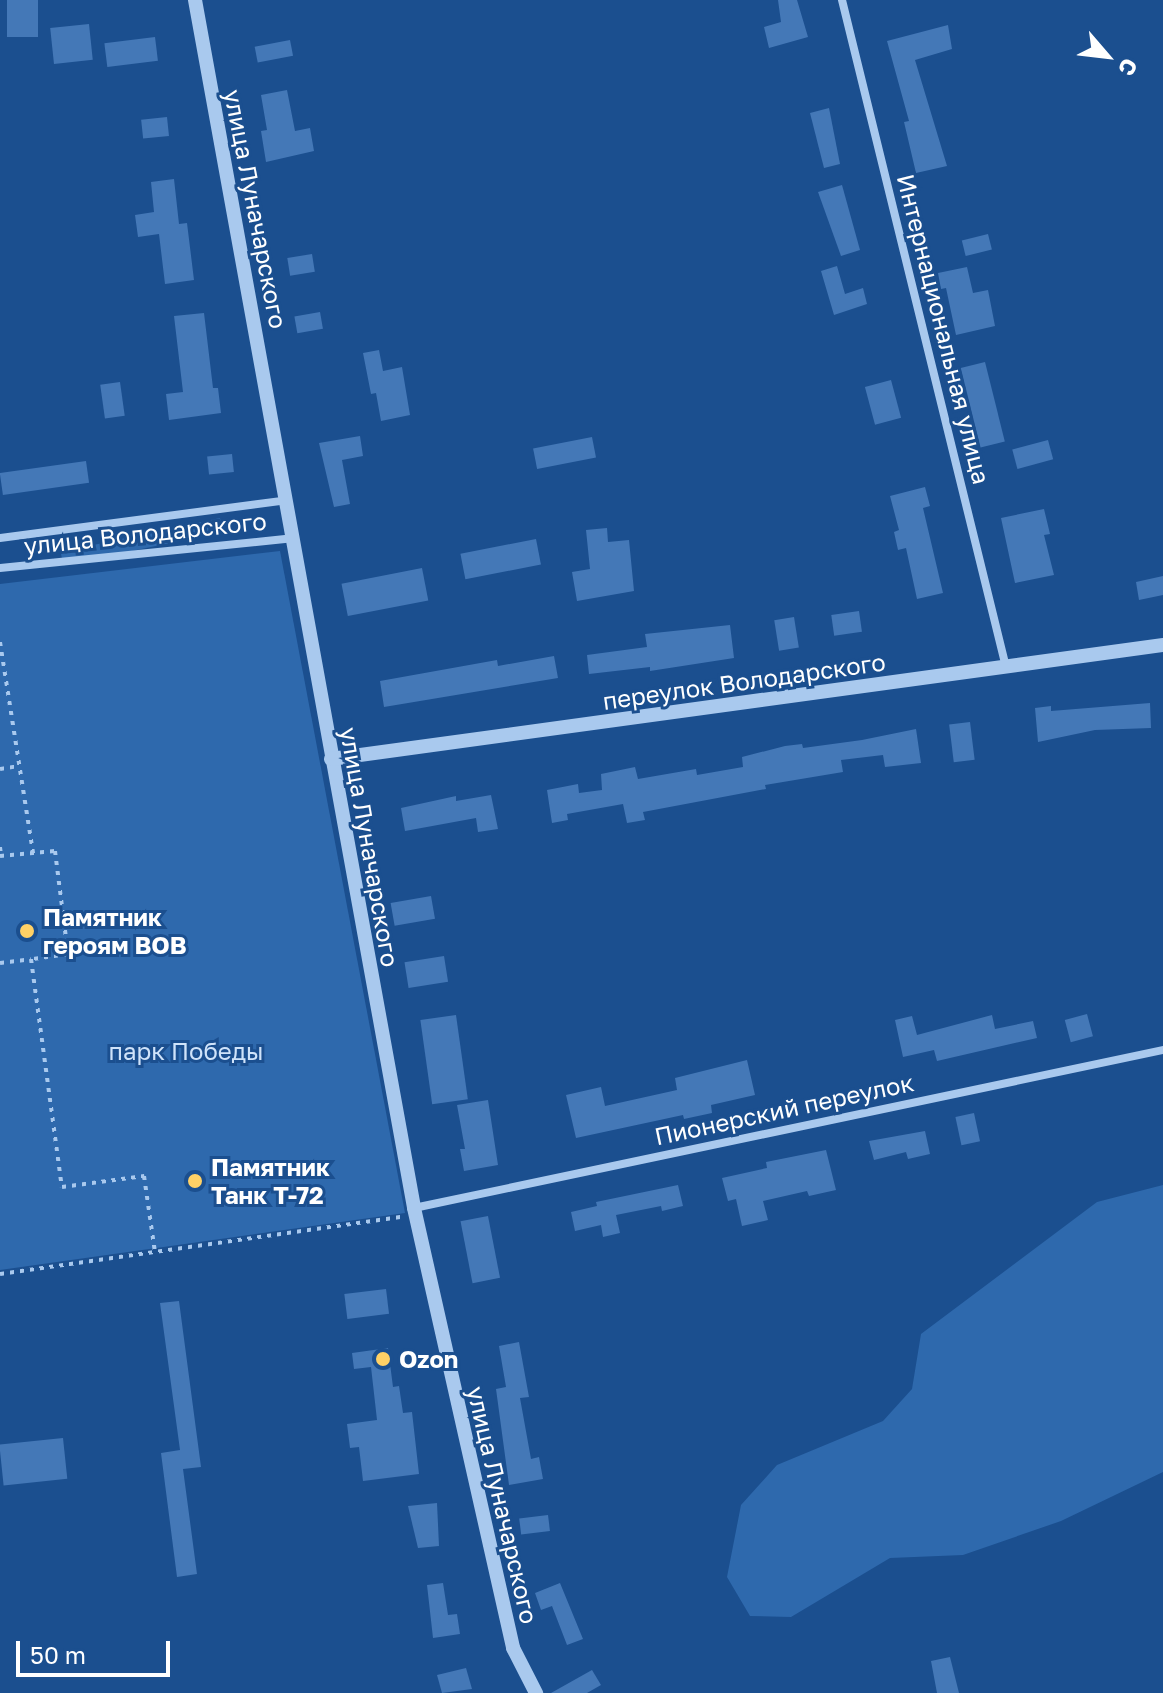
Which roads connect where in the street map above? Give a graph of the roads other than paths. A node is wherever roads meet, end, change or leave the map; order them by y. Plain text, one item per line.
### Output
1 (195, 0) edge
2 (842, 0) edge
3 (288, 499) junction
4 (0, 538) edge
5 (295, 538) junction
6 (0, 568) edge
7 (1163, 645) edge
8 (1006, 667) junction
9 (331, 759) junction
10 (1163, 1050) edge
11 (415, 1211) junction
12 (536, 1693) edge

1 - 3 street, улица Луначарского
2 - 8 street, Интернациональная улица
3 - 4 street, улица Володарского
3 - 5 street, улица Луначарского
5 - 6 street, улица Володарского
5 - 9 street, улица Луначарского
7 - 8 street, переулок Володарского
8 - 9 street, переулок Володарского
9 - 11 street, улица Луначарского
10 - 11 street, Пионерский переулок
11 - 12 street, улица Луначарского

